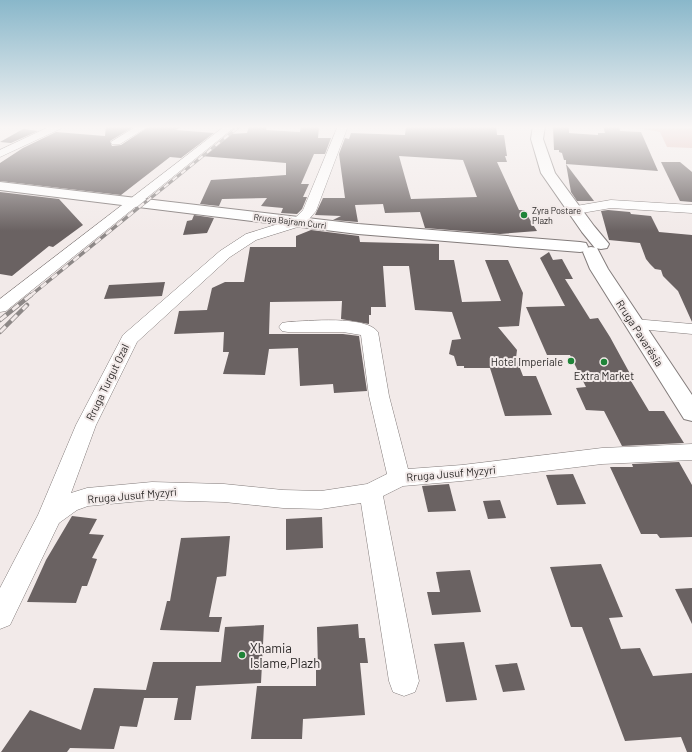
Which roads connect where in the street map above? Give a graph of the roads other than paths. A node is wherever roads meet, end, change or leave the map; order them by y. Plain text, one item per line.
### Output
1 (185, 161) edge
2 (329, 161) edge
3 (544, 161) edge
4 (0, 186) edge
5 (132, 202) junction
6 (692, 209) edge
7 (576, 210) junction
8 (299, 222) junction
9 (589, 242) junction
10 (0, 307) edge
11 (634, 324) junction
12 (288, 327) dead end
13 (692, 329) edge
14 (692, 413) edge
15 (692, 452) edge
16 (399, 478) junction
17 (371, 492) junction
18 (50, 516) junction
19 (0, 616) edge
20 (404, 681) dead end

1 - 5 street
2 - 8 street
3 - 7 main road, Rruga Pavarësia
4 - 5 main road, Rruga Bajram Curri
5 - 8 main road, Rruga Bajram Curri
5 - 10 street
6 - 7 street
7 - 9 main road, Rruga Pavarësia
8 - 9 main road, Rruga Bajram Curri
8 - 18 street, Rruga Turgut Ozal
9 - 11 main road, Rruga Pavarësia
11 - 13 street
11 - 14 main road, Rruga Pavarësia
12 - 16 street
15 - 16 street, Rruga Jusuf Myzyri
16 - 17 street, Rruga Jusuf Myzyri
17 - 18 street, Rruga Jusuf Myzyri
17 - 20 street
18 - 19 street, Rruga Turgut Ozal

